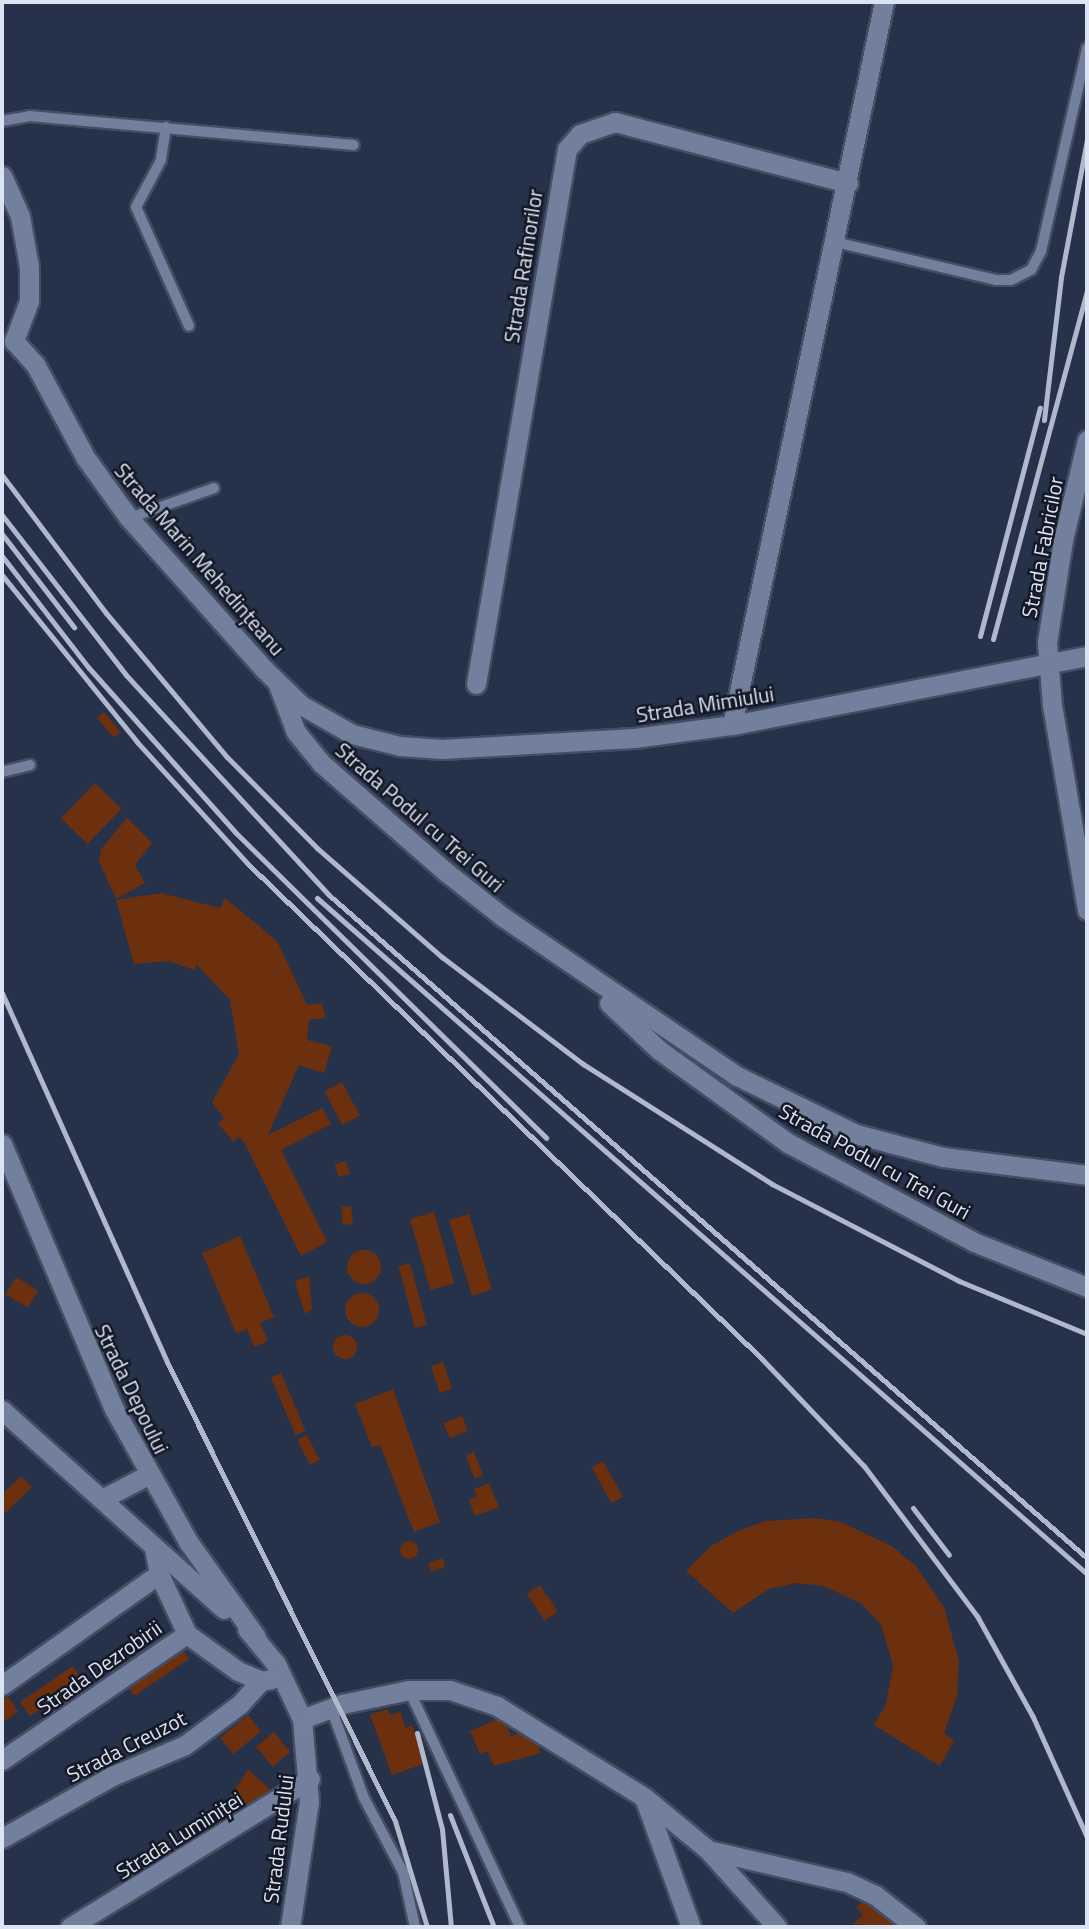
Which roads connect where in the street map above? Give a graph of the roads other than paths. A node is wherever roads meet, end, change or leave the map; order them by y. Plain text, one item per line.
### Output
1 (884, 2) edge
2 (1087, 48) edge
3 (2, 121) edge
4 (166, 127) junction
5 (354, 145) dead end
6 (2, 176) edge
7 (848, 183) junction
8 (835, 242) junction
9 (189, 326) dead end
10 (8, 345) edge
11 (1087, 440) edge
12 (214, 488) dead end
13 (129, 518) junction
14 (1087, 656) edge
15 (1048, 663) junction
16 (277, 682) junction
17 (476, 684) dead end
18 (327, 723) joint
19 (732, 725) junction
20 (30, 765) dead end
21 (2, 772) edge
22 (1087, 909) edge
23 (565, 961) junction
24 (2, 1144) edge
25 (1087, 1175) edge
26 (1087, 1287) edge
27 (5, 1419) edge
28 (148, 1475) junction
29 (102, 1499) junction
30 (154, 1548) junction
31 (159, 1574) junction
32 (187, 1634) junction
33 (256, 1636) junction
34 (283, 1677) junction
35 (261, 1681) junction
36 (2, 1685) edge
37 (409, 1690) junction
38 (331, 1707) junction
39 (302, 1719) junction
40 (2, 1760) edge
41 (310, 1779) junction
42 (644, 1797) junction
43 (2, 1838) edge
44 (708, 1850) junction
45 (70, 1927) edge
46 (290, 1927) edge
47 (415, 1927) edge
48 (520, 1927) edge
49 (691, 1927) edge
50 (777, 1927) edge
51 (916, 1927) edge

1 - 7 street
2 - 8 lane
3 - 4 lane
4 - 5 lane
4 - 9 lane
6 - 10 street, Strada Marin Mehedințeanu
7 - 8 street
7 - 17 street, Strada Rafinorilor
8 - 19 street
10 - 13 street, Strada Marin Mehedințeanu
11 - 15 street, Strada Fabricilor
12 - 13 lane
13 - 16 street, Strada Marin Mehedințeanu
14 - 15 street, Strada Mimiului
15 - 19 street, Strada Mimiului
15 - 22 street, Strada Fabricilor
16 - 18 street, Strada Marin Mehedințeanu
16 - 23 street, Strada Podul cu Trei Guri
18 - 19 street, Strada Mimiului
20 - 21 lane
23 - 25 street, Strada Podul cu Trei Guri
23 - 26 street, Strada Podul cu Trei Guri
24 - 28 street, Strada Depoului
27 - 29 street, Strada Rudului
28 - 29 street
28 - 33 street, Strada Depoului
29 - 30 street, Strada Rudului
30 - 31 street
30 - 33 street, Strada Rudului
31 - 32 street
31 - 36 street
32 - 35 street
32 - 40 street, Strada Dezrobirii
33 - 34 street, Strada Rudului
34 - 35 street
34 - 39 street, Strada Rudului
35 - 43 street, Strada Creuzot
37 - 38 street
37 - 42 street
37 - 48 lane
38 - 39 street
38 - 47 lane
39 - 41 street, Strada Rudului
41 - 45 street, Strada Luminiței
41 - 46 street, Strada Rudului
42 - 44 street
42 - 49 street
44 - 50 street
44 - 51 street

